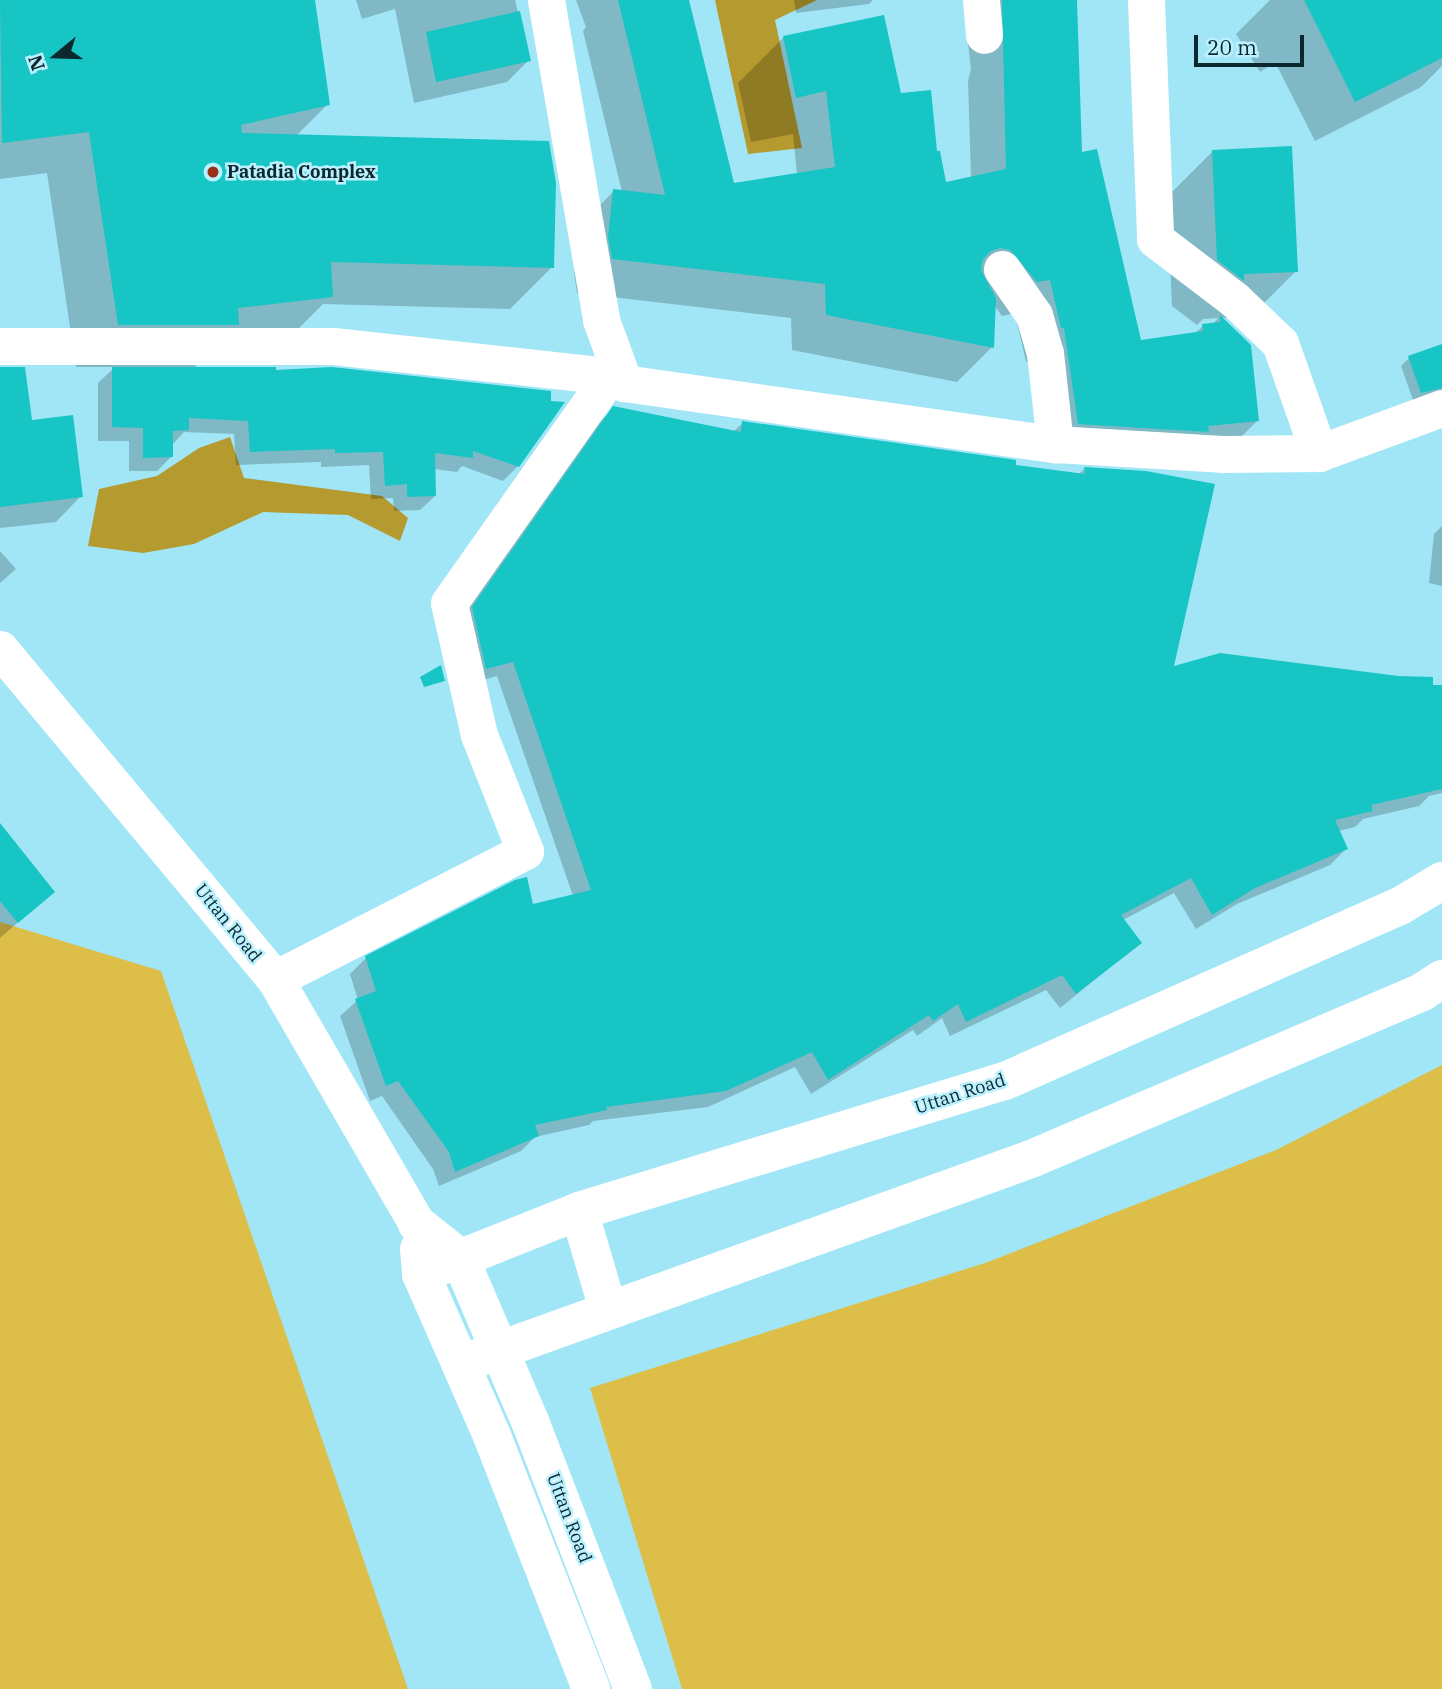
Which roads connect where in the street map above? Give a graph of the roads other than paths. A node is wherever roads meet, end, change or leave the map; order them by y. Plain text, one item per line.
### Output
1 (546, 0) edge
2 (1146, 0) edge
3 (1002, 269) dead end
4 (0, 346) edge
5 (617, 379) junction
6 (1442, 408) edge
7 (1055, 444) junction
8 (1319, 453) junction
9 (0, 649) edge
10 (1442, 881) edge
11 (275, 979) junction
12 (1442, 979) edge
13 (579, 1211) junction
14 (417, 1224) junction
15 (460, 1258) junction
16 (421, 1273) junction
17 (608, 1308) junction
18 (499, 1349) junction
19 (461, 1364) junction
20 (591, 1689) edge
21 (633, 1689) edge

1 - 5 street
2 - 8 street
3 - 7 street
4 - 5 street
5 - 7 street
5 - 11 street
6 - 8 street
7 - 8 street
9 - 11 street, Uttan Road
10 - 13 main road, Uttan Road
11 - 14 street, Uttan Road
12 - 17 main road
13 - 15 main road, Uttan Road
13 - 17 main road
14 - 15 main road, Uttan Road
14 - 16 main road, Uttan Road
15 - 16 main road, Uttan Road
15 - 18 main road, Uttan Road
16 - 19 main road, Uttan Road
17 - 18 main road
18 - 19 main road
18 - 21 main road, Uttan Road
19 - 20 main road, Uttan Road

